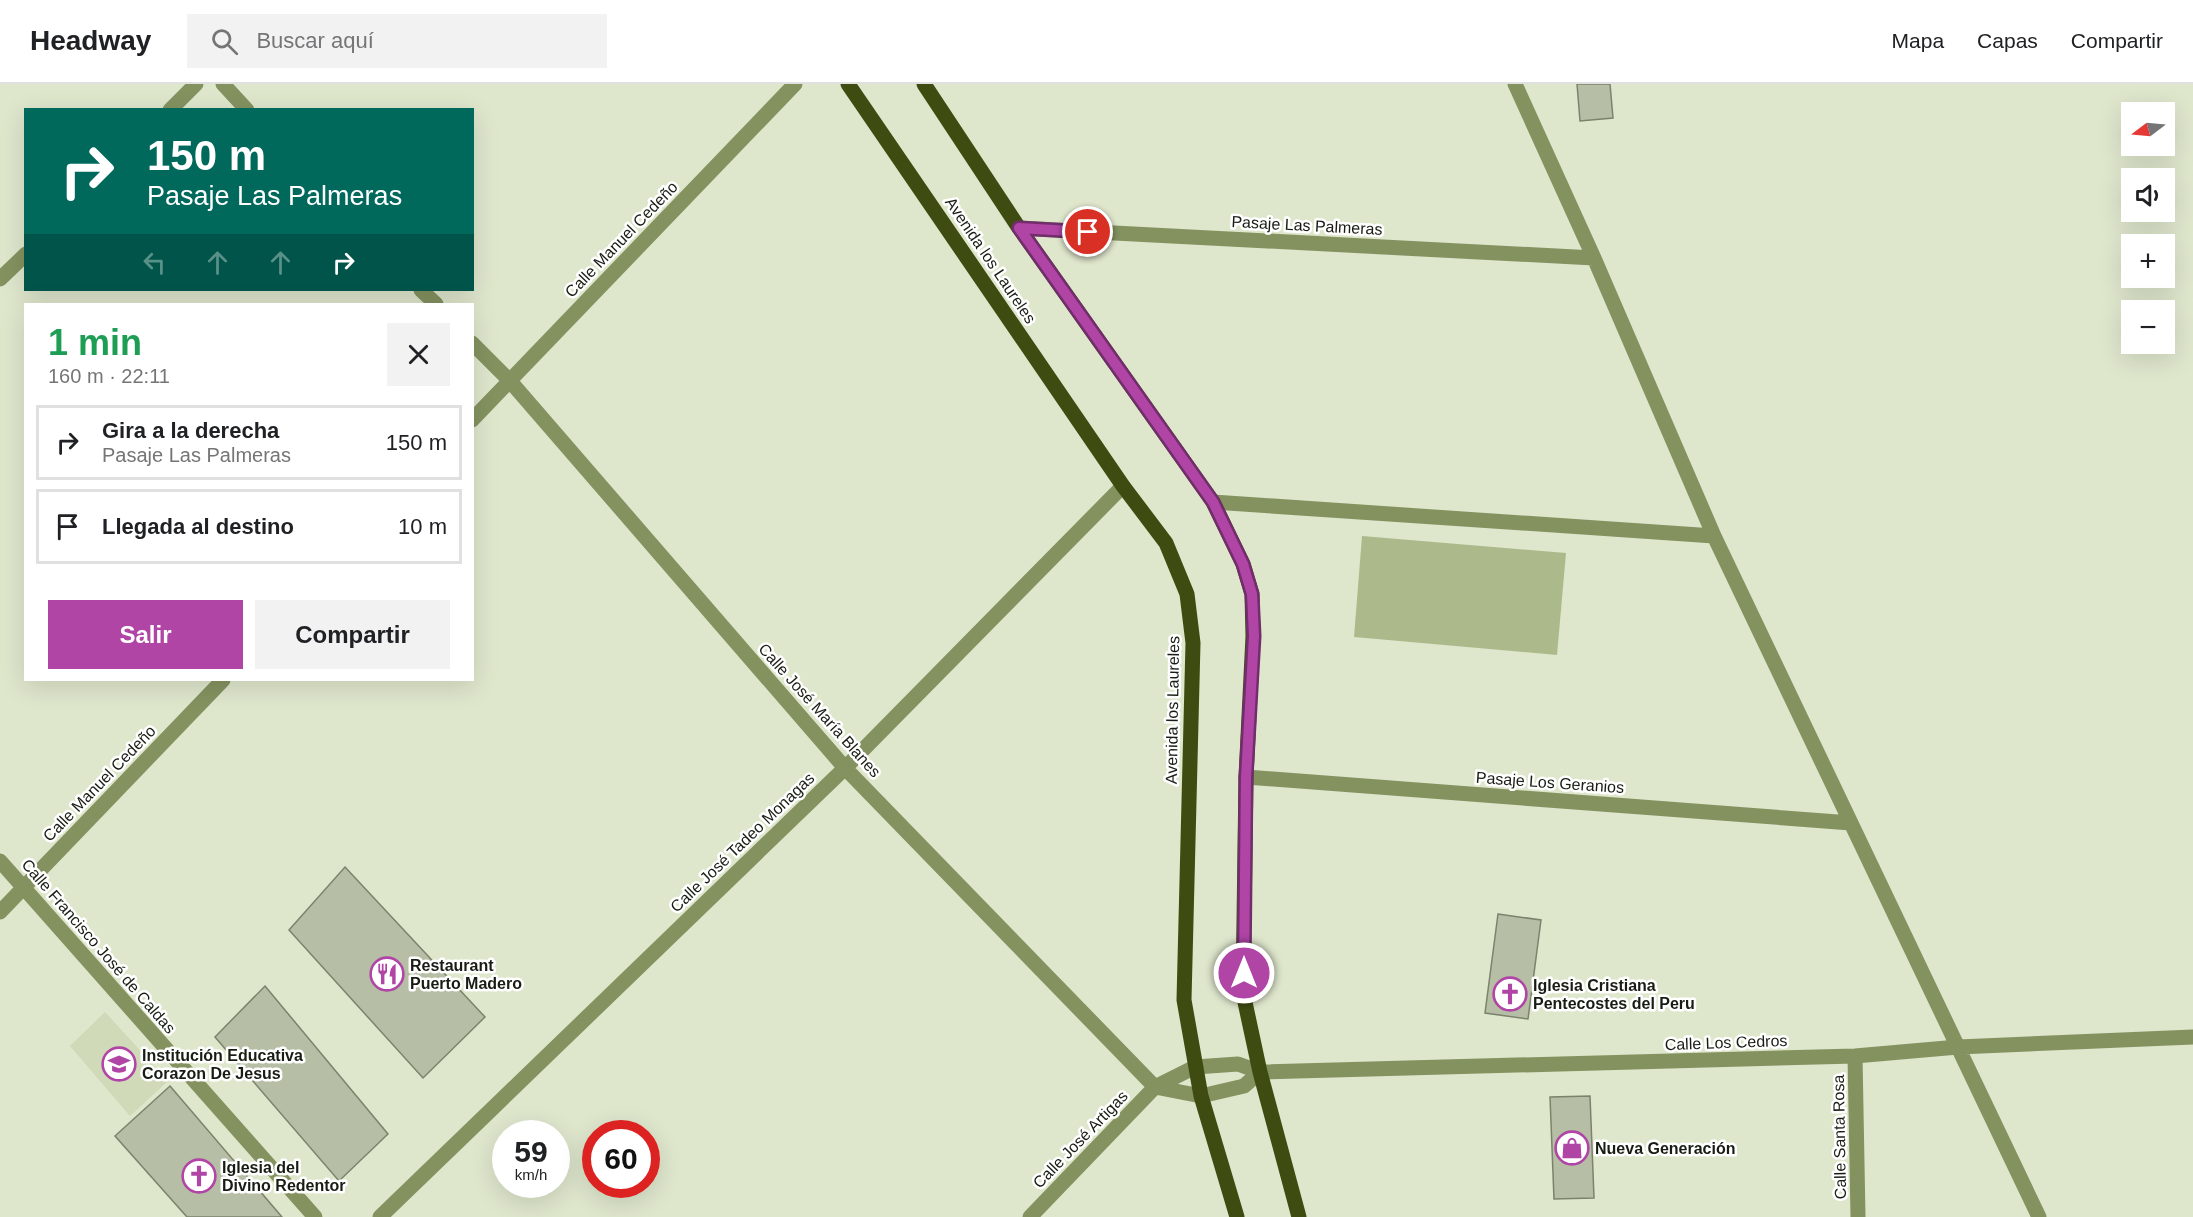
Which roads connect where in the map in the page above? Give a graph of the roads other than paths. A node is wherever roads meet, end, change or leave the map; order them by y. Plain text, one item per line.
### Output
1 (196, 84) edge
2 (223, 84) edge
3 (795, 84) edge
4 (848, 84) edge
5 (924, 84) edge
6 (1515, 84) edge
7 (172, 108) edge
8 (245, 108) edge
9 (1019, 228) junction
10 (24, 256) edge
11 (1594, 258) junction
12 (0, 279) edge
13 (422, 291) edge
14 (435, 303) edge
15 (474, 345) edge
16 (510, 381) junction
17 (474, 418) edge
18 (1123, 486) junction
19 (1213, 502) junction
20 (1714, 536) junction
21 (222, 681) edge
22 (845, 768) junction
23 (1246, 777) junction
24 (1851, 823) junction
25 (0, 861) edge
26 (23, 888) junction
27 (0, 912) edge
28 (2193, 1037) edge
29 (1958, 1047) junction
30 (1855, 1056) junction
31 (1195, 1067) junction
32 (1260, 1072) junction
33 (1155, 1087) junction
34 (1201, 1096) junction
35 (315, 1217) edge
36 (380, 1217) edge
37 (1030, 1217) edge
38 (1237, 1217) edge
39 (1299, 1217) edge
40 (1858, 1217) edge
41 (2039, 1217) edge

1 - 7 street
2 - 8 street
3 - 16 street, Calle Manuel Cedeño
4 - 18 main road, Avenida los Laureles
5 - 9 main road
6 - 11 street
9 - 11 street, Pasaje Las Palmeras
9 - 19 main road
10 - 12 street
11 - 20 street
13 - 14 street
15 - 16 street, Calle José María Blanes
16 - 17 street, Calle Manuel Cedeño
16 - 22 street, Calle José María Blanes
18 - 22 street, Calle José Tadeo Monagas
18 - 31 main road, Avenida los Laureles
19 - 20 street
19 - 23 main road
20 - 24 street
21 - 26 street, Calle Manuel Cedeño
22 - 33 street, Calle José María Blanes
22 - 36 street, Calle José Tadeo Monagas
23 - 24 street, Pasaje Los Geranios
23 - 32 main road
24 - 29 street
25 - 26 street, Calle Francisco José de Caldas
26 - 27 street, Calle Manuel Cedeño
26 - 35 street, Calle Francisco José de Caldas
28 - 29 street, Calle Los Cedros
29 - 30 street, Calle Los Cedros
29 - 41 street
30 - 32 street, Calle Los Cedros
30 - 40 street, Calle Santa Rosa
31 - 32 street, Calle José Artigas
31 - 33 street, Calle José Artigas
31 - 34 main road, Avenida los Laureles
32 - 34 street
32 - 39 main road
33 - 34 street
33 - 37 street, Calle José Artigas
34 - 38 main road, Avenida los Laureles

